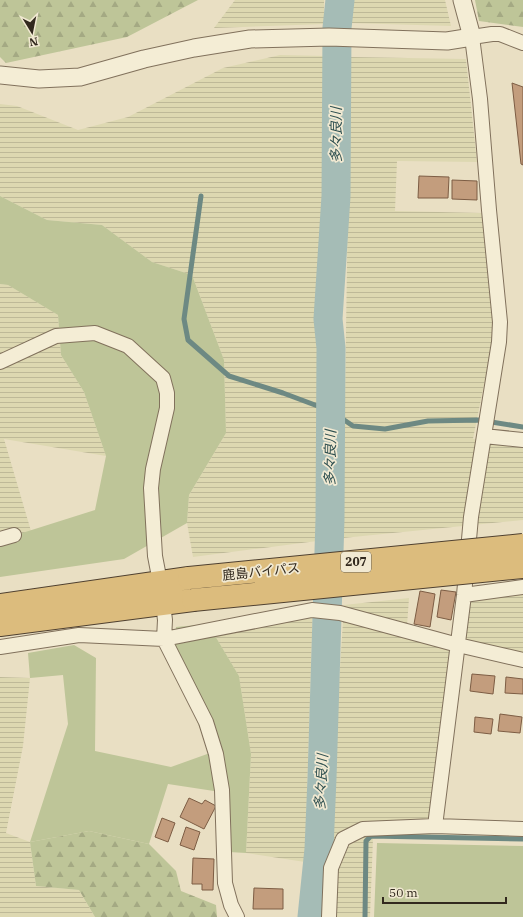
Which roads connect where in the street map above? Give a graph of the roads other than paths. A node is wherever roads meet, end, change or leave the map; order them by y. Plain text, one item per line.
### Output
1 (462, 0) edge
2 (472, 37) junction
3 (523, 43) edge
4 (0, 75) edge
5 (0, 362) edge
6 (484, 436) junction
7 (523, 440) edge
8 (14, 535) dead end
9 (0, 539) edge
10 (523, 545) edge
11 (523, 567) edge
12 (160, 582) junction
13 (523, 588) edge
14 (464, 596) junction
15 (163, 604) junction
16 (0, 606) edge
17 (0, 625) edge
18 (164, 639) junction
19 (458, 645) junction
20 (0, 647) edge
21 (523, 660) edge
22 (435, 826) junction
23 (523, 829) edge
24 (237, 917) edge
25 (329, 917) edge

1 - 2 street
2 - 3 street
2 - 4 street
2 - 6 street
5 - 12 street
6 - 7 street
6 - 14 street
8 - 9 street
10 - 12 highway, 鹿島バイパス / 207, bridge
11 - 15 highway, 鹿島バイパス / 207, bridge
12 - 16 highway, 鹿島バイパス / 207
13 - 14 street
14 - 19 street
15 - 17 highway, 鹿島バイパス / 207
15 - 18 street
18 - 19 street
18 - 20 street
18 - 24 street
19 - 21 street
19 - 22 street
22 - 23 street
22 - 25 street

